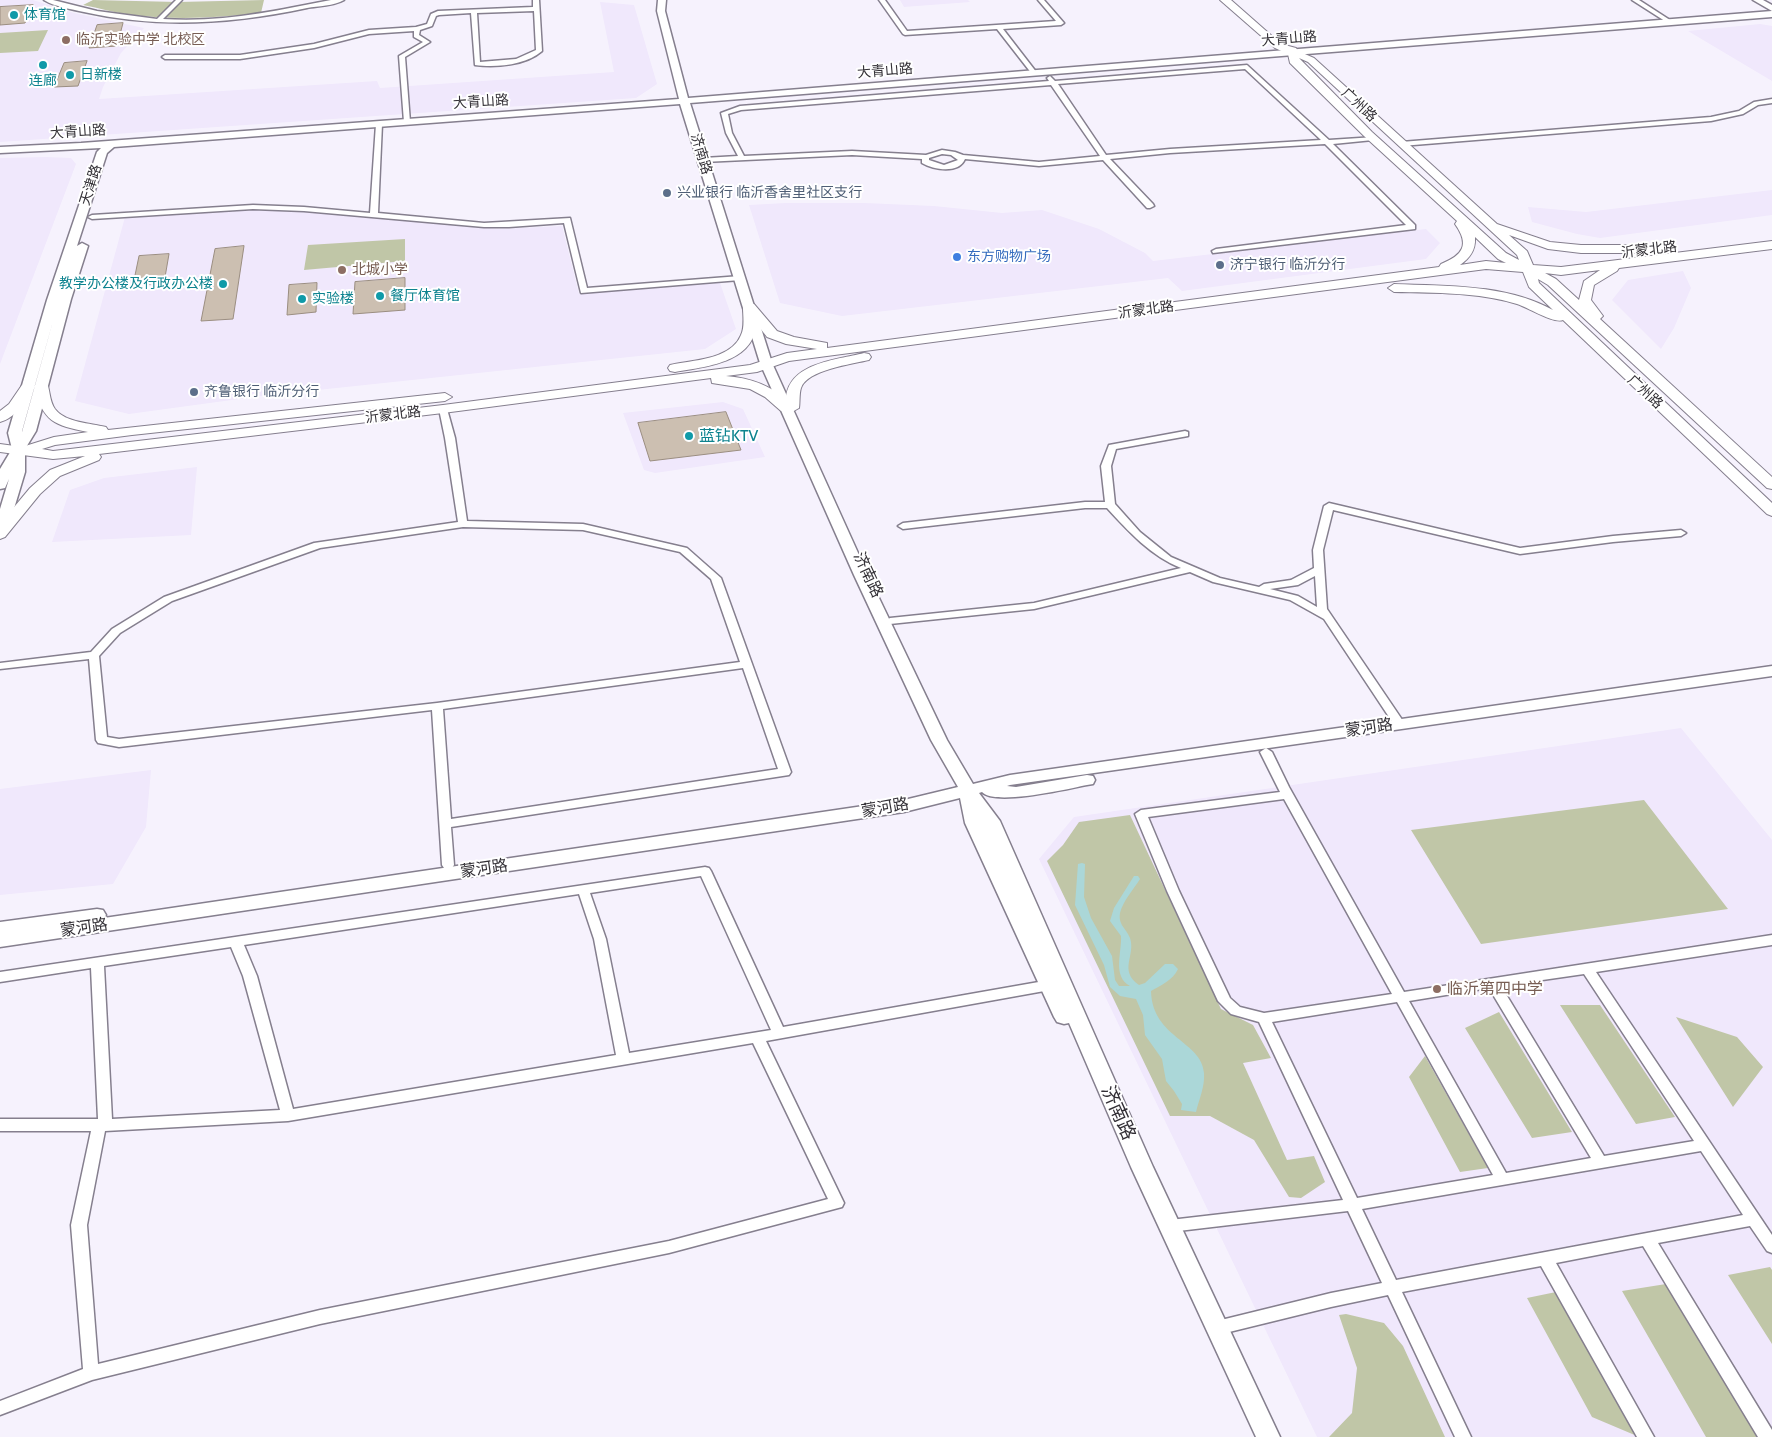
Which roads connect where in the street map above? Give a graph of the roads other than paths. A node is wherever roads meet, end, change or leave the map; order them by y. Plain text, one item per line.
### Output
1 (47, 0) edge
2 (179, 0) edge
3 (341, 0) edge
4 (536, 0) edge
5 (662, 0) edge
6 (882, 0) edge
7 (1041, 0) edge
8 (1225, 0) edge
9 (1636, 0) edge
10 (1756, 0) edge
11 (1764, 0) edge
12 (1772, 6) edge
13 (535, 9) junction
14 (474, 11) junction
15 (1772, 14) edge
16 (158, 21) junction
17 (1670, 22) junction
18 (998, 26) junction
19 (417, 29) junction
20 (1286, 38) dead end
21 (1293, 52) junction
22 (165, 57) dead end
23 (1046, 72) junction
24 (1034, 73) junction
25 (1053, 83) junction
26 (684, 101) junction
27 (1772, 101) edge
28 (407, 122) junction
29 (379, 124) junction
30 (1373, 138) junction
31 (1327, 142) junction
32 (111, 144) junction
33 (1401, 144) junction
34 (0, 150) edge
35 (926, 157) junction
36 (961, 157) junction
37 (1104, 157) junction
38 (742, 158) junction
39 (703, 160) junction
40 (1467, 205) junction
41 (1150, 206) dead end
42 (1449, 208) junction
43 (374, 216) junction
44 (92, 218) junction
45 (1772, 235) edge
46 (1772, 245) edge
47 (1655, 249) junction
48 (1216, 251) dead end
49 (1622, 265) junction
50 (1526, 268) junction
51 (1432, 272) junction
52 (740, 278) junction
53 (1394, 288) junction
54 (749, 307) junction
55 (1611, 338) junction
56 (1588, 339) junction
57 (882, 349) junction
58 (766, 363) junction
59 (655, 377) junction
60 (34, 387) junction
61 (789, 408) junction
62 (443, 409) junction
63 (0, 418) edge
64 (132, 431) junction
65 (1185, 434) dead end
66 (146, 445) junction
67 (0, 448) edge
68 (19, 451) junction
69 (0, 456) edge
70 (0, 485) edge
71 (1772, 485) edge
72 (1110, 505) junction
73 (1772, 510) edge
74 (463, 524) junction
75 (903, 526) dead end
76 (0, 533) edge
77 (1681, 533) dead end
78 (1191, 569) junction
79 (1319, 570) junction
80 (1257, 588) junction
81 (1327, 617) junction
82 (890, 621) junction
83 (94, 655) junction
84 (747, 664) junction
85 (0, 666) edge
86 (1772, 671) edge
87 (1772, 679) edge
88 (437, 706) junction
89 (1398, 724) junction
90 (1266, 752) junction
91 (968, 790) junction
92 (1289, 794) junction
93 (446, 824) junction
94 (448, 865) junction
95 (583, 889) junction
96 (0, 928) edge
97 (0, 940) edge
98 (1772, 940) edge
99 (236, 942) junction
100 (97, 962) junction
101 (1586, 968) junction
102 (0, 977) edge
103 (1492, 982) junction
104 (1050, 985) junction
105 (1401, 996) junction
106 (1264, 1018) junction
107 (779, 1033) junction
108 (757, 1037) junction
109 (624, 1060) junction
110 (288, 1115) junction
111 (0, 1125) edge
112 (101, 1125) junction
113 (1703, 1145) junction
114 (1601, 1163) junction
115 (1504, 1180) junction
116 (1351, 1205) junction
117 (1753, 1219) junction
118 (1170, 1226) junction
119 (1647, 1239) junction
120 (1772, 1247) edge
121 (1545, 1258) junction
122 (1391, 1288) junction
123 (1217, 1328) junction
124 (91, 1374) junction
125 (0, 1408) edge
126 (1257, 1437) edge
127 (1268, 1437) edge
128 (1463, 1437) edge
129 (1646, 1437) edge
130 (1767, 1437) edge

1 - 16 street
2 - 16 street
3 - 16 street
4 - 13 street
5 - 26 street, 济南路
6 - 18 street
7 - 18 street
8 - 21 main road, 广州路
9 - 17 street
10 - 12 street
11 - 12 street
13 - 14 street
13 - 14 street
14 - 19 street
15 - 17 street, 大青山路
17 - 21 street, 大青山路
18 - 24 street
19 - 22 street
19 - 28 street
20 - 21 main road, 广州路
21 - 23 street, 大青山路
21 - 30 main road, 广州路
21 - 33 main road, 广州路
23 - 24 street, 大青山路
23 - 25 street
24 - 26 street, 大青山路
25 - 31 street
25 - 37 street
25 - 38 street
26 - 28 street, 大青山路
26 - 39 street, 济南路
27 - 33 street
28 - 29 street, 大青山路
29 - 32 street, 大青山路
29 - 43 street
30 - 31 street
30 - 42 main road, 广州路
31 - 37 street
31 - 48 street
32 - 34 street, 大青山路
32 - 44 street, 天津路
32 - 60 street, 天津路
33 - 40 main road, 广州路
35 - 36 street
35 - 36 street
35 - 38 street
36 - 37 street
37 - 41 street
38 - 39 street
39 - 52 street, 济南路
40 - 47 main road
40 - 50 main road, 广州路
42 - 50 main road, 广州路
42 - 51 main road
43 - 44 street
43 - 52 street
44 - 60 street, 天津路
45 - 47 main road, 沂蒙北路
46 - 49 main road, 沂蒙北路
47 - 50 main road, 沂蒙北路
49 - 50 main road, 沂蒙北路
49 - 55 main road
50 - 51 main road, 沂蒙北路
50 - 53 main road, 沂蒙北路
50 - 55 main road, 广州路
50 - 56 main road, 广州路
51 - 57 main road, 沂蒙北路
52 - 54 street, 济南路
53 - 56 main road
53 - 57 main road, 沂蒙北路
54 - 57 main road
54 - 58 street, 济南路
54 - 59 main road
55 - 71 main road, 广州路
56 - 73 main road, 广州路
57 - 58 main road, 沂蒙北路
57 - 61 main road
58 - 59 main road, 沂蒙北路
58 - 61 street, 济南路
59 - 61 main road
59 - 62 main road, 沂蒙北路
59 - 64 main road, 沂蒙北路
60 - 63 main road
60 - 64 main road
60 - 68 street, 天津路
61 - 82 street, 济南路
61 - 91 street, 济南路
62 - 66 main road, 沂蒙北路
62 - 74 street
64 - 68 main road, 沂蒙北路
65 - 72 street
66 - 68 main road, 沂蒙北路
66 - 76 main road
67 - 68 main road, 沂蒙北路
68 - 69 main road, 沂蒙北路
68 - 70 street, 天津路
68 - 76 street, 天津路
72 - 75 street
72 - 78 street
74 - 83 street
74 - 84 street
77 - 79 street
78 - 80 street
78 - 82 street
79 - 80 street
79 - 81 street
80 - 81 street
81 - 89 street
82 - 91 street, 济南路
83 - 85 street
83 - 88 street
84 - 88 street
84 - 93 street
86 - 89 street, 蒙河路
87 - 90 street, 蒙河路
88 - 93 street
89 - 91 street, 蒙河路
90 - 91 street, 蒙河路
90 - 92 street
91 - 94 street, 蒙河路
91 - 97 street, 蒙河路
91 - 104 street, 济南路
91 - 118 street, 济南路
92 - 105 street
92 - 106 street
93 - 94 street
94 - 96 street, 蒙河路
95 - 99 street
95 - 107 street
95 - 109 street
98 - 101 street
99 - 100 street
99 - 110 street
100 - 102 street
100 - 112 street
101 - 103 street
101 - 113 street
103 - 105 street
103 - 114 street
104 - 107 street
104 - 126 street, 济南路
105 - 106 street
105 - 115 street
106 - 116 street
107 - 108 street
108 - 109 street
108 - 124 street
109 - 110 street
110 - 112 street
111 - 112 street
112 - 124 street
113 - 114 street
113 - 117 street
114 - 115 street
115 - 116 street
116 - 118 street
116 - 122 street
117 - 119 street
117 - 120 street
118 - 123 street, 济南路
119 - 121 street
119 - 130 street
121 - 122 street
121 - 129 street
122 - 123 street
122 - 128 street
123 - 127 street, 济南路
124 - 125 street

